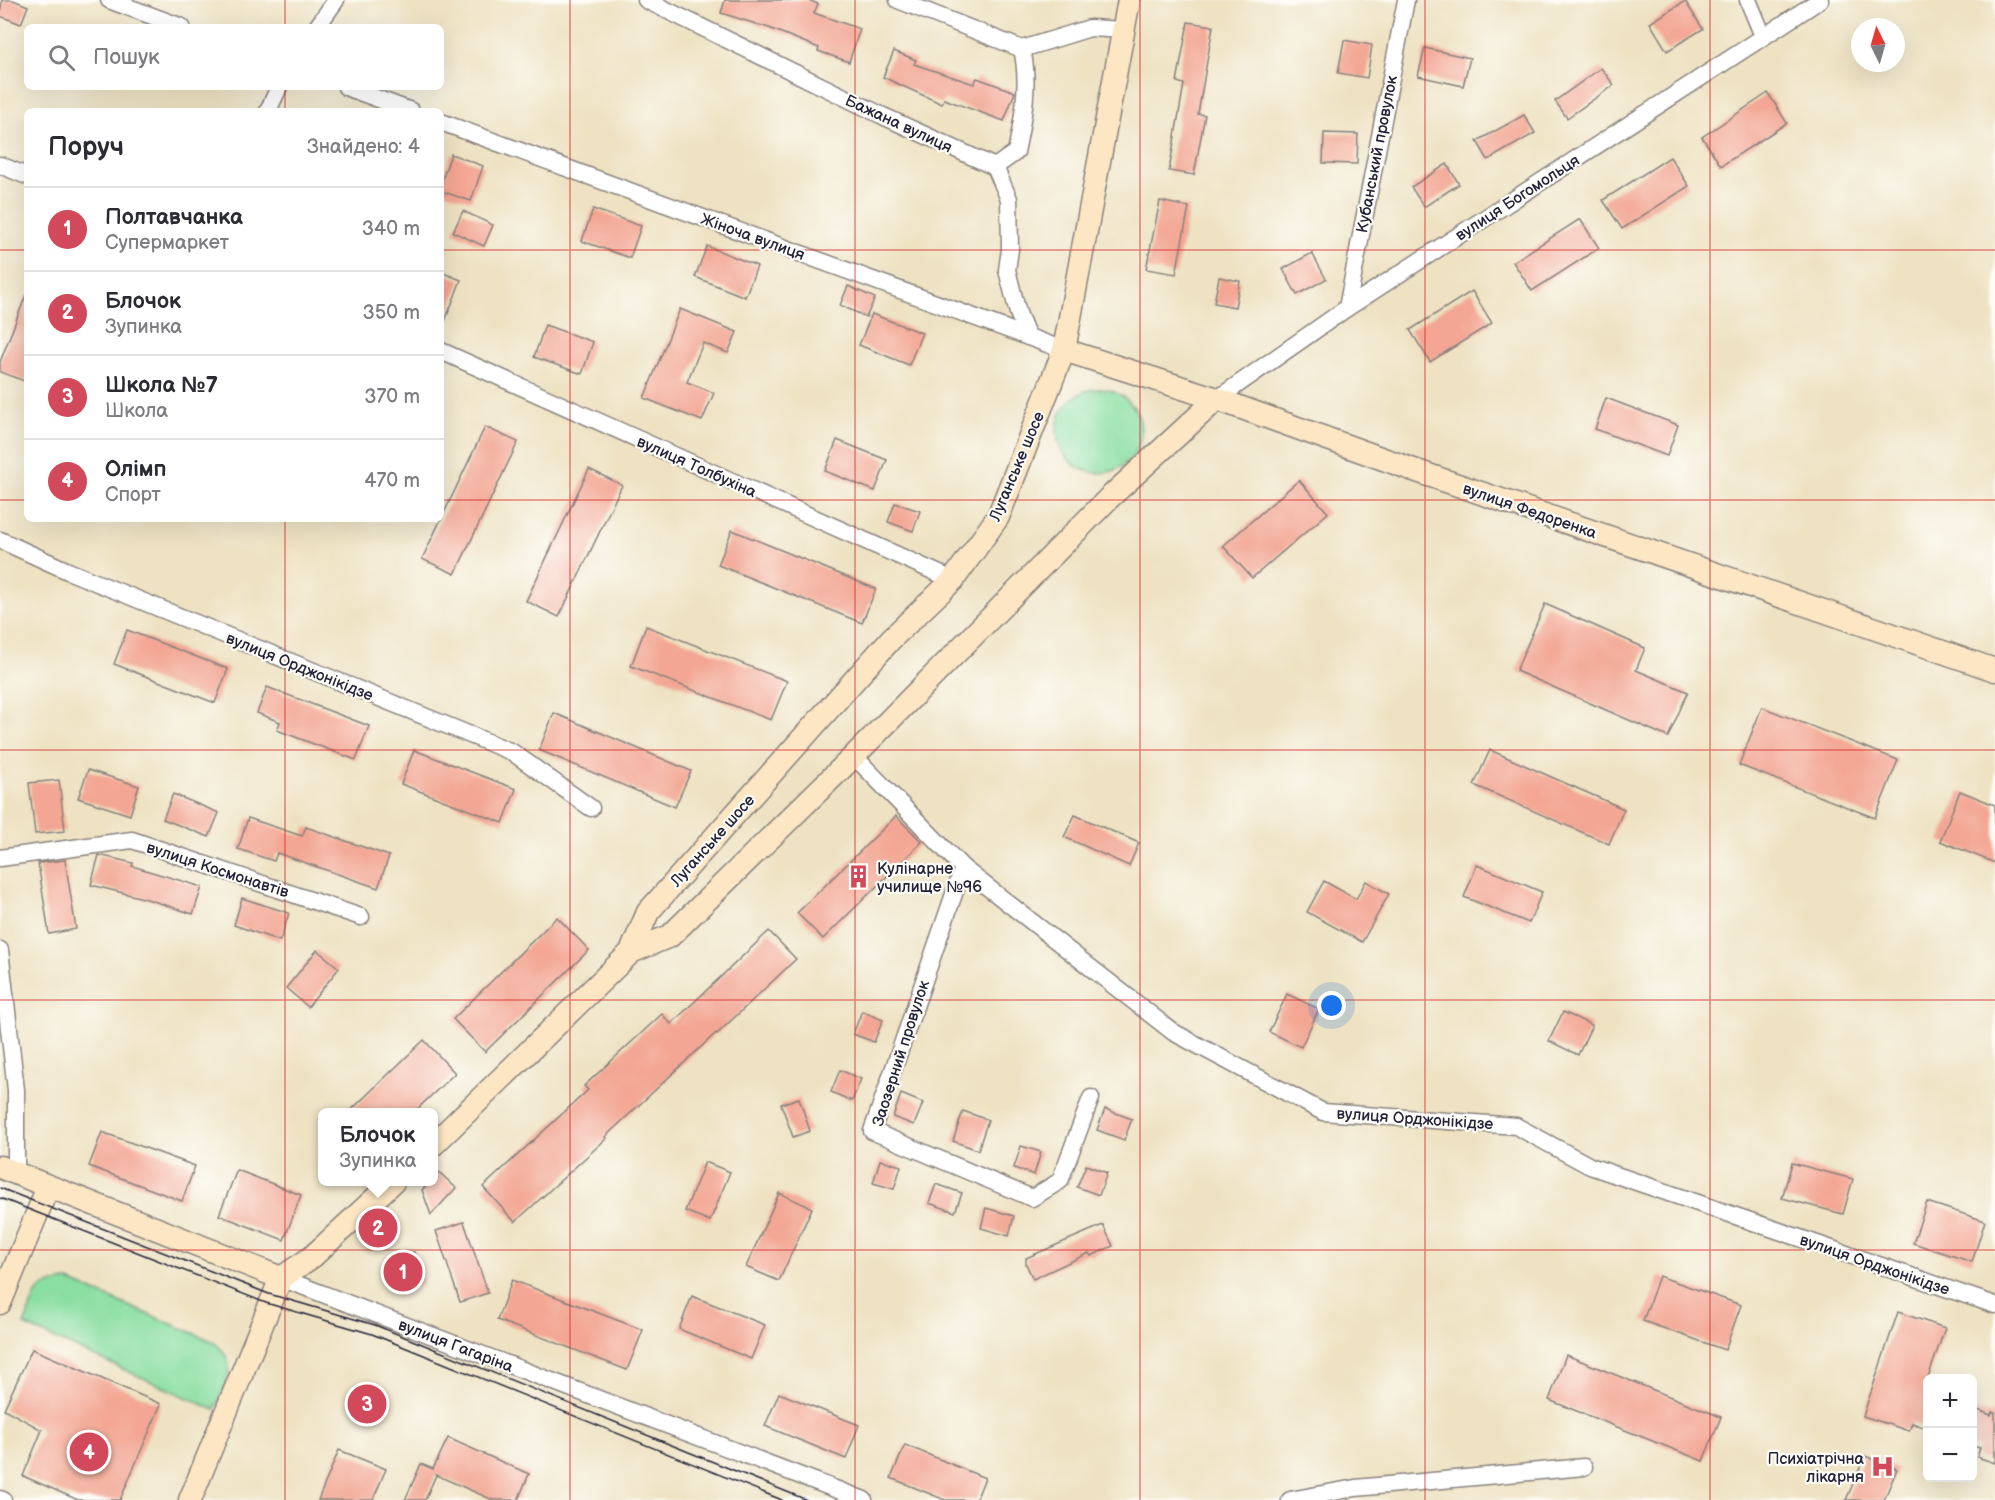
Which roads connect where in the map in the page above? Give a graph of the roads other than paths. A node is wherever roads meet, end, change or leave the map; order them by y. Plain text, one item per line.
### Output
1 (109, 0) edge
2 (336, 0) edge
3 (646, 0) edge
4 (898, 0) edge
5 (1129, 0) edge
6 (1406, 0) edge
7 (1748, 0) edge
8 (1820, 0) edge
9 (174, 24) edge
10 (319, 24) edge
11 (1124, 30) junction
12 (1763, 36) junction
13 (1022, 49) junction
14 (278, 90) edge
15 (354, 90) edge
16 (269, 108) edge
17 (403, 108) edge
18 (444, 123) edge
19 (0, 165) edge
20 (995, 167) junction
21 (24, 175) edge
22 (1347, 308) junction
23 (1028, 337) junction
24 (1064, 350) junction
25 (444, 352) edge
26 (1217, 399) junction
27 (0, 540) edge
28 (953, 580) junction
29 (1995, 670) edge
30 (854, 756) junction
31 (591, 808) dead end
32 (0, 858) edge
33 (963, 868) junction
34 (361, 917) dead end
35 (0, 950) edge
36 (631, 952) junction
37 (1090, 1098) dead end
38 (438, 1140) edge
39 (8, 1171) edge
40 (389, 1186) edge
41 (48, 1187) junction
42 (281, 1278) junction
43 (0, 1303) edge
44 (1995, 1305) edge
45 (1584, 1467) dead end
46 (190, 1500) edge
47 (864, 1500) edge
48 (1290, 1500) edge

1 - 9 street
2 - 10 street
3 - 20 street, Бажана вулиця
4 - 13 street
5 - 11 main road, Луганське шосе
6 - 22 street, Кубанський провулок
7 - 12 street
8 - 12 street, вулиця Богомольця
11 - 13 street
11 - 24 main road, Луганське шосе
12 - 22 street, вулиця Богомольця
13 - 20 street
14 - 16 street
15 - 17 street
18 - 23 street, Жіноча вулиця
19 - 21 street
20 - 23 street
22 - 26 street, вулиця Богомольця
23 - 24 street, Жіноча вулиця
24 - 26 main road, вулиця Федоренка
24 - 28 main road, Луганське шосе
25 - 28 street, вулиця Толбухіна
26 - 29 main road, вулиця Федоренка
26 - 30 main road, Луганське шосе
27 - 31 street, вулиця Орджонікідзе
28 - 36 main road, Луганське шосе
30 - 33 street, вулиця Орджонікідзе
30 - 36 main road, Луганське шосе
32 - 34 street, вулиця Космонавтів
33 - 37 street, Заозерний провулок
33 - 44 street, вулиця Орджонікідзе
35 - 39 street
36 - 38 main road, Луганське шосе
39 - 41 main road, вулиця Гагаріна
40 - 42 main road
41 - 42 main road, вулиця Гагаріна
41 - 43 main road
42 - 46 main road
42 - 47 street, вулиця Гагаріна
45 - 48 street

